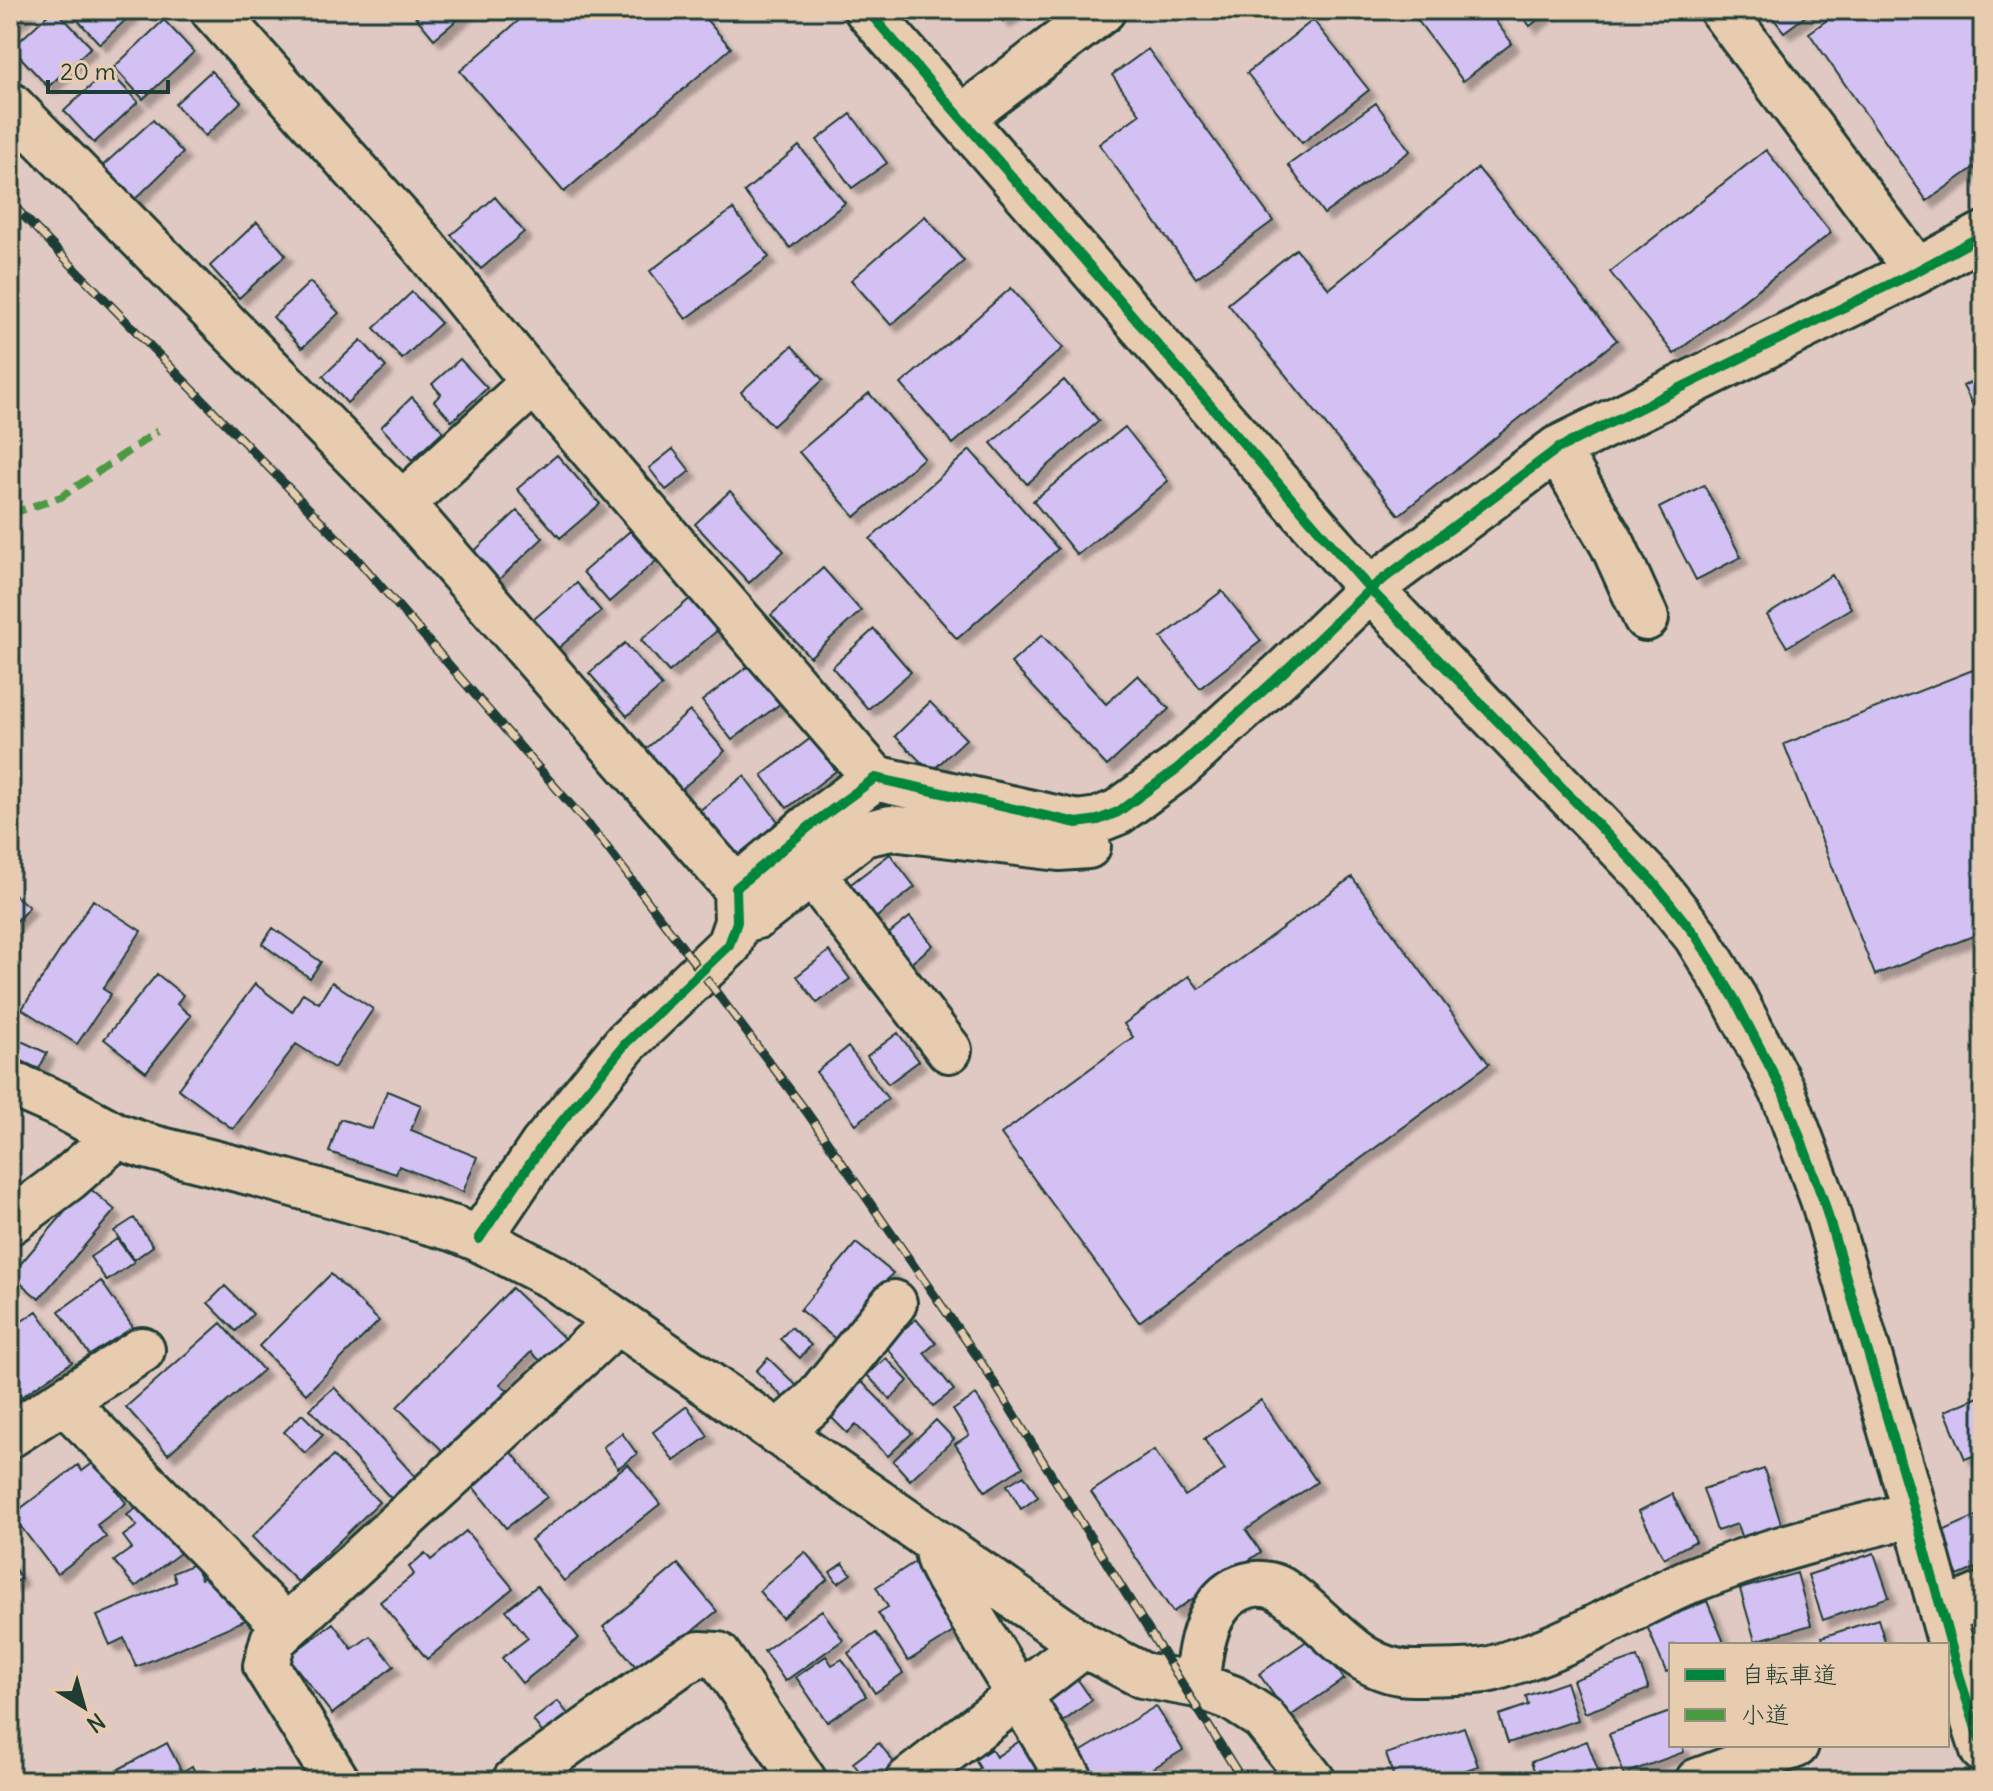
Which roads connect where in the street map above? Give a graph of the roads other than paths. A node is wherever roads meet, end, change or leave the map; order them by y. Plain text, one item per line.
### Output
1 (213, 10) edge
2 (867, 10) edge
3 (1103, 10) edge
4 (1722, 10) edge
5 (10, 105) edge
6 (961, 118) junction
7 (1983, 235) edge
8 (1917, 271) junction
9 (534, 382) junction
10 (1557, 449) junction
11 (402, 504) junction
12 (1370, 589) junction
13 (1646, 618) dead end
14 (1241, 710) junction
15 (875, 778) junction
16 (811, 872) junction
17 (736, 905) junction
18 (949, 1050) dead end
19 (10, 1083) edge
20 (117, 1136) junction
21 (10, 1222) edge
22 (479, 1239) junction
23 (894, 1303) dead end
24 (617, 1321) junction
25 (142, 1350) dead end
26 (64, 1401) junction
27 (778, 1433) junction
28 (10, 1435) edge
29 (1915, 1514) junction
30 (939, 1544) junction
31 (1983, 1595) edge
32 (1942, 1613) junction
33 (286, 1627) junction
34 (1947, 1643) edge
35 (1084, 1645) junction
36 (1949, 1656) edge
37 (1197, 1685) junction
38 (1954, 1687) edge
39 (1018, 1696) junction
40 (1791, 1747) edge
41 (1983, 1750) edge
42 (337, 1781) edge
43 (515, 1781) edge
44 (804, 1781) edge
45 (908, 1781) edge
46 (1071, 1781) edge
47 (1313, 1781) edge
48 (1698, 1781) edge

1 - 9 street
2 - 6 street
3 - 6 street
4 - 8 street
5 - 11 street
6 - 12 street
7 - 8 street
8 - 10 street
9 - 11 street
9 - 15 street
10 - 12 street
10 - 13 street
11 - 17 street
12 - 14 street
12 - 29 street
14 - 15 street
14 - 16 street
15 - 17 street
16 - 17 street
16 - 18 street
17 - 22 street
19 - 20 street
20 - 21 street
20 - 22 street
22 - 24 street
23 - 27 street
24 - 27 street
24 - 33 street
25 - 26 street
26 - 28 street
26 - 33 street
27 - 30 street
29 - 32 street
29 - 37 street
30 - 35 street
30 - 39 street
31 - 32 street
32 - 34 street
33 - 42 street
35 - 37 street
35 - 39 street
36 - 38 street
37 - 47 street
38 - 41 street
39 - 45 street
39 - 46 street
40 - 48 street
43 - 44 street

